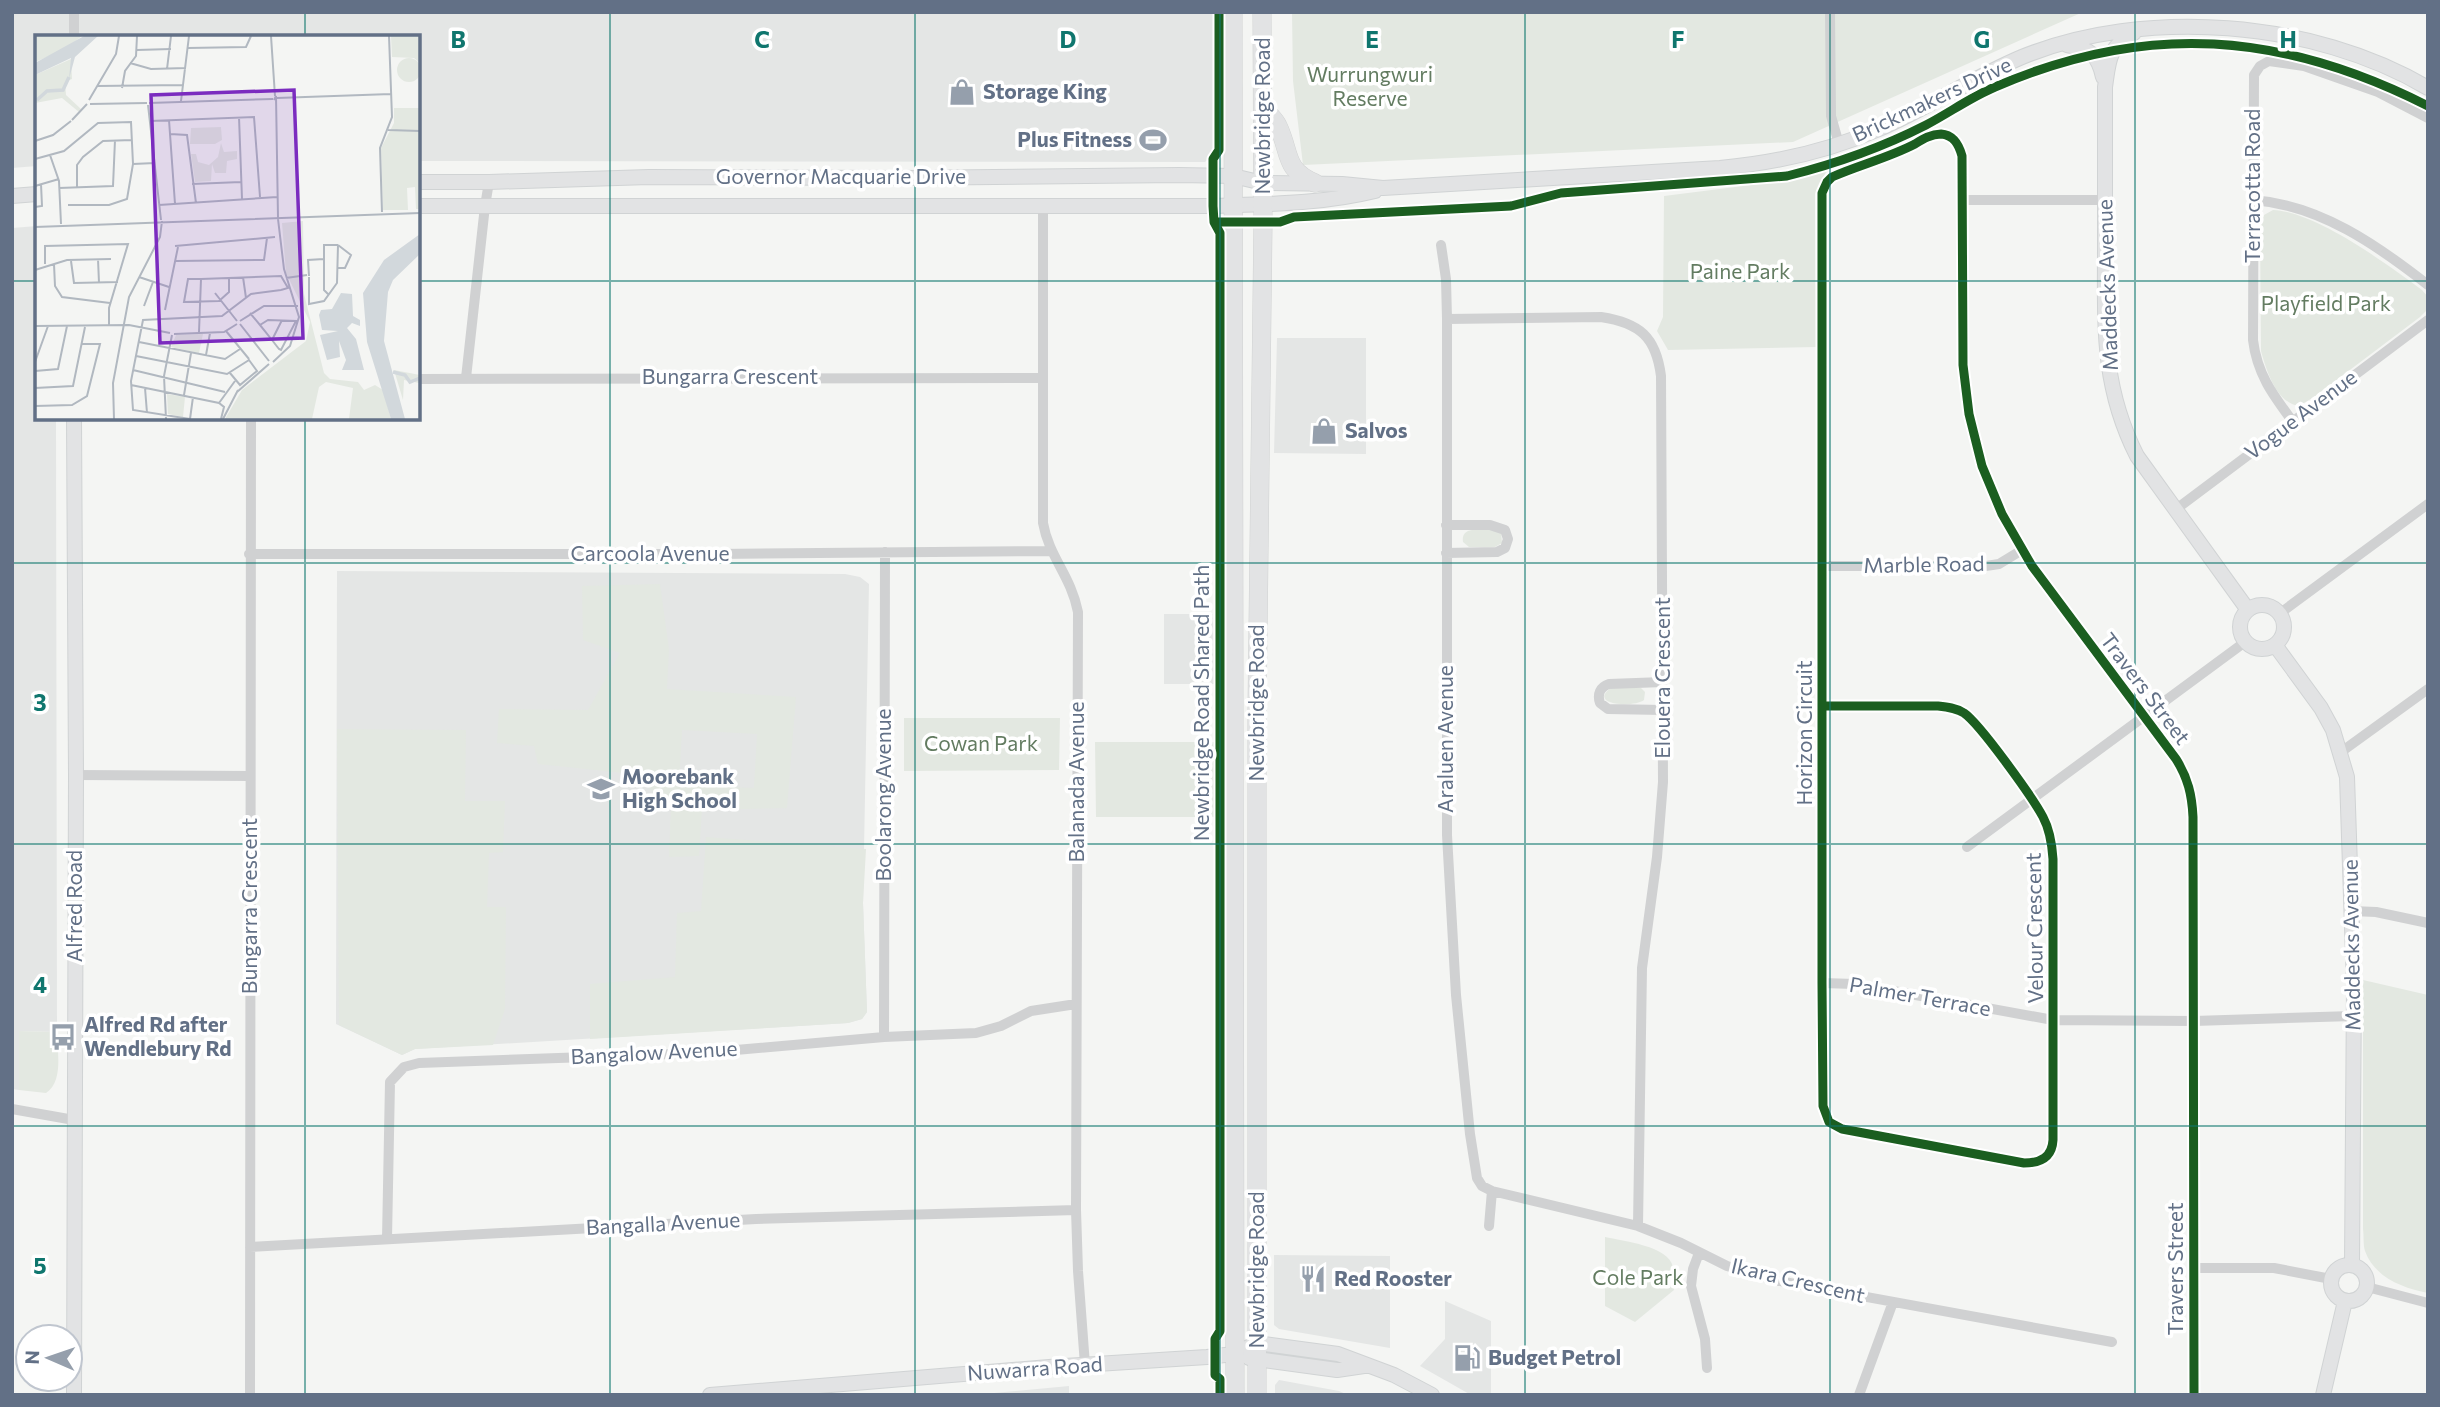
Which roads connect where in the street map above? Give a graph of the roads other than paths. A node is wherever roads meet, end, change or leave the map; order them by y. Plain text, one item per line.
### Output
1 (74, 12) edge
2 (1233, 12) edge
3 (1262, 12) edge
4 (1831, 12) edge
5 (2141, 29) junction
6 (74, 35) edge
7 (2063, 44) junction
8 (2105, 87) junction
9 (2428, 88) edge
10 (1264, 108) junction
11 (2428, 118) edge
12 (1839, 144) junction
13 (1233, 176) junction
14 (420, 182) edge
15 (489, 182) junction
16 (1263, 183) junction
17 (1315, 183) junction
18 (1384, 188) junction
19 (35, 194) edge
20 (12, 196) edge
21 (1962, 200) junction
22 (2105, 200) junction
23 (2253, 200) junction
24 (1043, 205) junction
25 (1232, 205) junction
26 (1264, 205) junction
27 (420, 206) edge
28 (485, 206) junction
29 (1441, 244) dead end
30 (2428, 285) edge
31 (1447, 319) junction
32 (2428, 320) edge
33 (466, 378) junction
34 (1043, 378) junction
35 (420, 379) edge
36 (74, 420) edge
37 (251, 420) edge
38 (2293, 422) junction
39 (2428, 504) edge
40 (2175, 510) junction
41 (1446, 525) junction
42 (2022, 550) junction
43 (1052, 551) junction
44 (885, 552) junction
45 (1446, 553) junction
46 (249, 554) junction
47 (1822, 566) junction
48 (2248, 610) junction
49 (2279, 614) junction
50 (2245, 642) junction
51 (2275, 645) junction
52 (1663, 682) junction
53 (2428, 689) edge
54 (1822, 706) junction
55 (1663, 710) junction
56 (2143, 716) junction
57 (2341, 752) junction
58 (76, 775) junction
59 (250, 776) junction
60 (2031, 799) junction
61 (1967, 847) dead end
62 (2351, 911) junction
63 (2428, 923) edge
64 (1822, 983) junction
65 (1076, 1004) junction
66 (2353, 1016) junction
67 (2053, 1020) junction
68 (2194, 1021) junction
69 (884, 1037) junction
70 (12, 1109) edge
71 (74, 1120) junction
72 (1492, 1191) junction
73 (1076, 1210) junction
74 (1489, 1226) dead end
75 (1638, 1226) junction
76 (387, 1240) junction
77 (250, 1247) junction
78 (1699, 1252) junction
79 (2352, 1265) junction
80 (2193, 1268) junction
81 (2331, 1279) junction
82 (2367, 1287) junction
83 (2345, 1301) junction
84 (1893, 1302) junction
85 (2428, 1303) edge
86 (2112, 1342) dead end
87 (1257, 1352) junction
88 (1234, 1354) junction
89 (1085, 1365) junction
90 (1707, 1368) dead end
91 (74, 1395) edge
92 (250, 1395) edge
93 (710, 1395) edge
94 (1234, 1395) edge
95 (1257, 1395) edge
96 (1432, 1395) edge
97 (1859, 1395) edge
98 (2194, 1395) edge
99 (2323, 1395) edge

1 - 6 street
2 - 13 highway, Newbridge Road
3 - 10 highway, Newbridge Road
4 - 12 street
5 - 7 street, Brickmakers Drive
5 - 8 street, Maddecks Avenue
5 - 9 street, Brickmakers Drive
7 - 8 street, Maddecks Avenue
7 - 12 street, Brickmakers Drive
8 - 22 street, Maddecks Avenue
10 - 16 highway, Newbridge Road
10 - 17 highway
11 - 23 street, Terracotta Road
12 - 18 street, Brickmakers Drive
13 - 15 street, Governor Macquarie Drive
13 - 16 street, Governor Macquarie Drive
13 - 25 highway, Newbridge Road
14 - 15 street, Governor Macquarie Drive
15 - 28 street
16 - 17 street, Brickmakers Drive
16 - 26 highway, Newbridge Road
17 - 18 street, Brickmakers Drive
18 - 26 street, Brickmakers Drive
19 - 20 street
21 - 22 street
21 - 42 street, Travers Street
21 - 47 street, Horizon Circuit
22 - 40 street, Maddecks Avenue
23 - 30 street
23 - 38 street, Terracotta Road
24 - 25 street, Governor Macquarie Drive
24 - 28 street, Governor Macquarie Drive
24 - 34 street, Balanada Avenue
25 - 26 street, Brickmakers Drive
25 - 88 highway, Newbridge Road
26 - 87 highway, Newbridge Road
27 - 28 street, Governor Macquarie Drive
28 - 33 street
29 - 31 street, Araluen Avenue
31 - 41 street, Araluen Avenue
31 - 52 street, Elouera Crescent
32 - 38 street, Vogue Avenue
33 - 34 street, Bungarra Crescent
33 - 35 street, Bungarra Crescent
34 - 43 street, Balanada Avenue
36 - 58 street, Alfred Road
37 - 46 street, Bungarra Crescent
38 - 40 street, Vogue Avenue
39 - 49 street
40 - 48 street, Maddecks Avenue
41 - 45 street, Araluen Avenue
41 - 45 street
42 - 47 street, Marble Road
42 - 56 street, Travers Street
43 - 44 street, Carcoola Avenue
43 - 65 street, Balanada Avenue
44 - 46 street, Carcoola Avenue
44 - 69 street, Boolarong Avenue
45 - 72 street, Araluen Avenue
46 - 59 street, Bungarra Crescent
47 - 54 street, Horizon Circuit
48 - 49 street
48 - 50 street
49 - 51 street
50 - 51 street
50 - 56 street
51 - 57 street, Maddecks Avenue
52 - 55 street, Elouera Crescent
52 - 55 street
53 - 57 street
54 - 60 street, Velour Crescent
54 - 64 street, Horizon Circuit
55 - 75 street, Elouera Crescent
56 - 60 street
56 - 68 street, Travers Street
57 - 62 street, Maddecks Avenue
58 - 59 street
58 - 71 street, Alfred Road
59 - 77 street, Bungarra Crescent
60 - 61 street
60 - 67 street, Velour Crescent
62 - 63 street
62 - 66 street, Maddecks Avenue
64 - 67 street, Palmer Terrace
64 - 67 street, Horizon Circuit
65 - 69 street, Bangalow Avenue
65 - 73 street, Balanada Avenue
66 - 68 street, Palmer Terrace
66 - 79 street, Maddecks Avenue
67 - 68 street, Palmer Terrace
68 - 80 street, Travers Street
69 - 76 street, Bangalow Avenue
70 - 71 street
71 - 91 street, Alfred Road
72 - 74 street
72 - 75 street, Ikara Crescent
73 - 76 street, Bangalla Avenue
73 - 89 street, Balanada Avenue
75 - 78 street, Ikara Crescent
76 - 77 street, Bangalla Avenue
77 - 92 street, Bungarra Crescent
78 - 84 street, Ikara Crescent
78 - 90 street
79 - 81 street
79 - 82 street
80 - 81 street
80 - 98 street, Travers Street
81 - 83 street
82 - 83 street
82 - 85 street
83 - 99 street
84 - 86 street, Ikara Crescent
84 - 97 street
87 - 88 street, Nuwarra Road
87 - 95 highway, Newbridge Road
87 - 96 street, Nuwarra Road
88 - 89 street, Nuwarra Road
88 - 94 highway, Newbridge Road
89 - 93 street, Nuwarra Road

